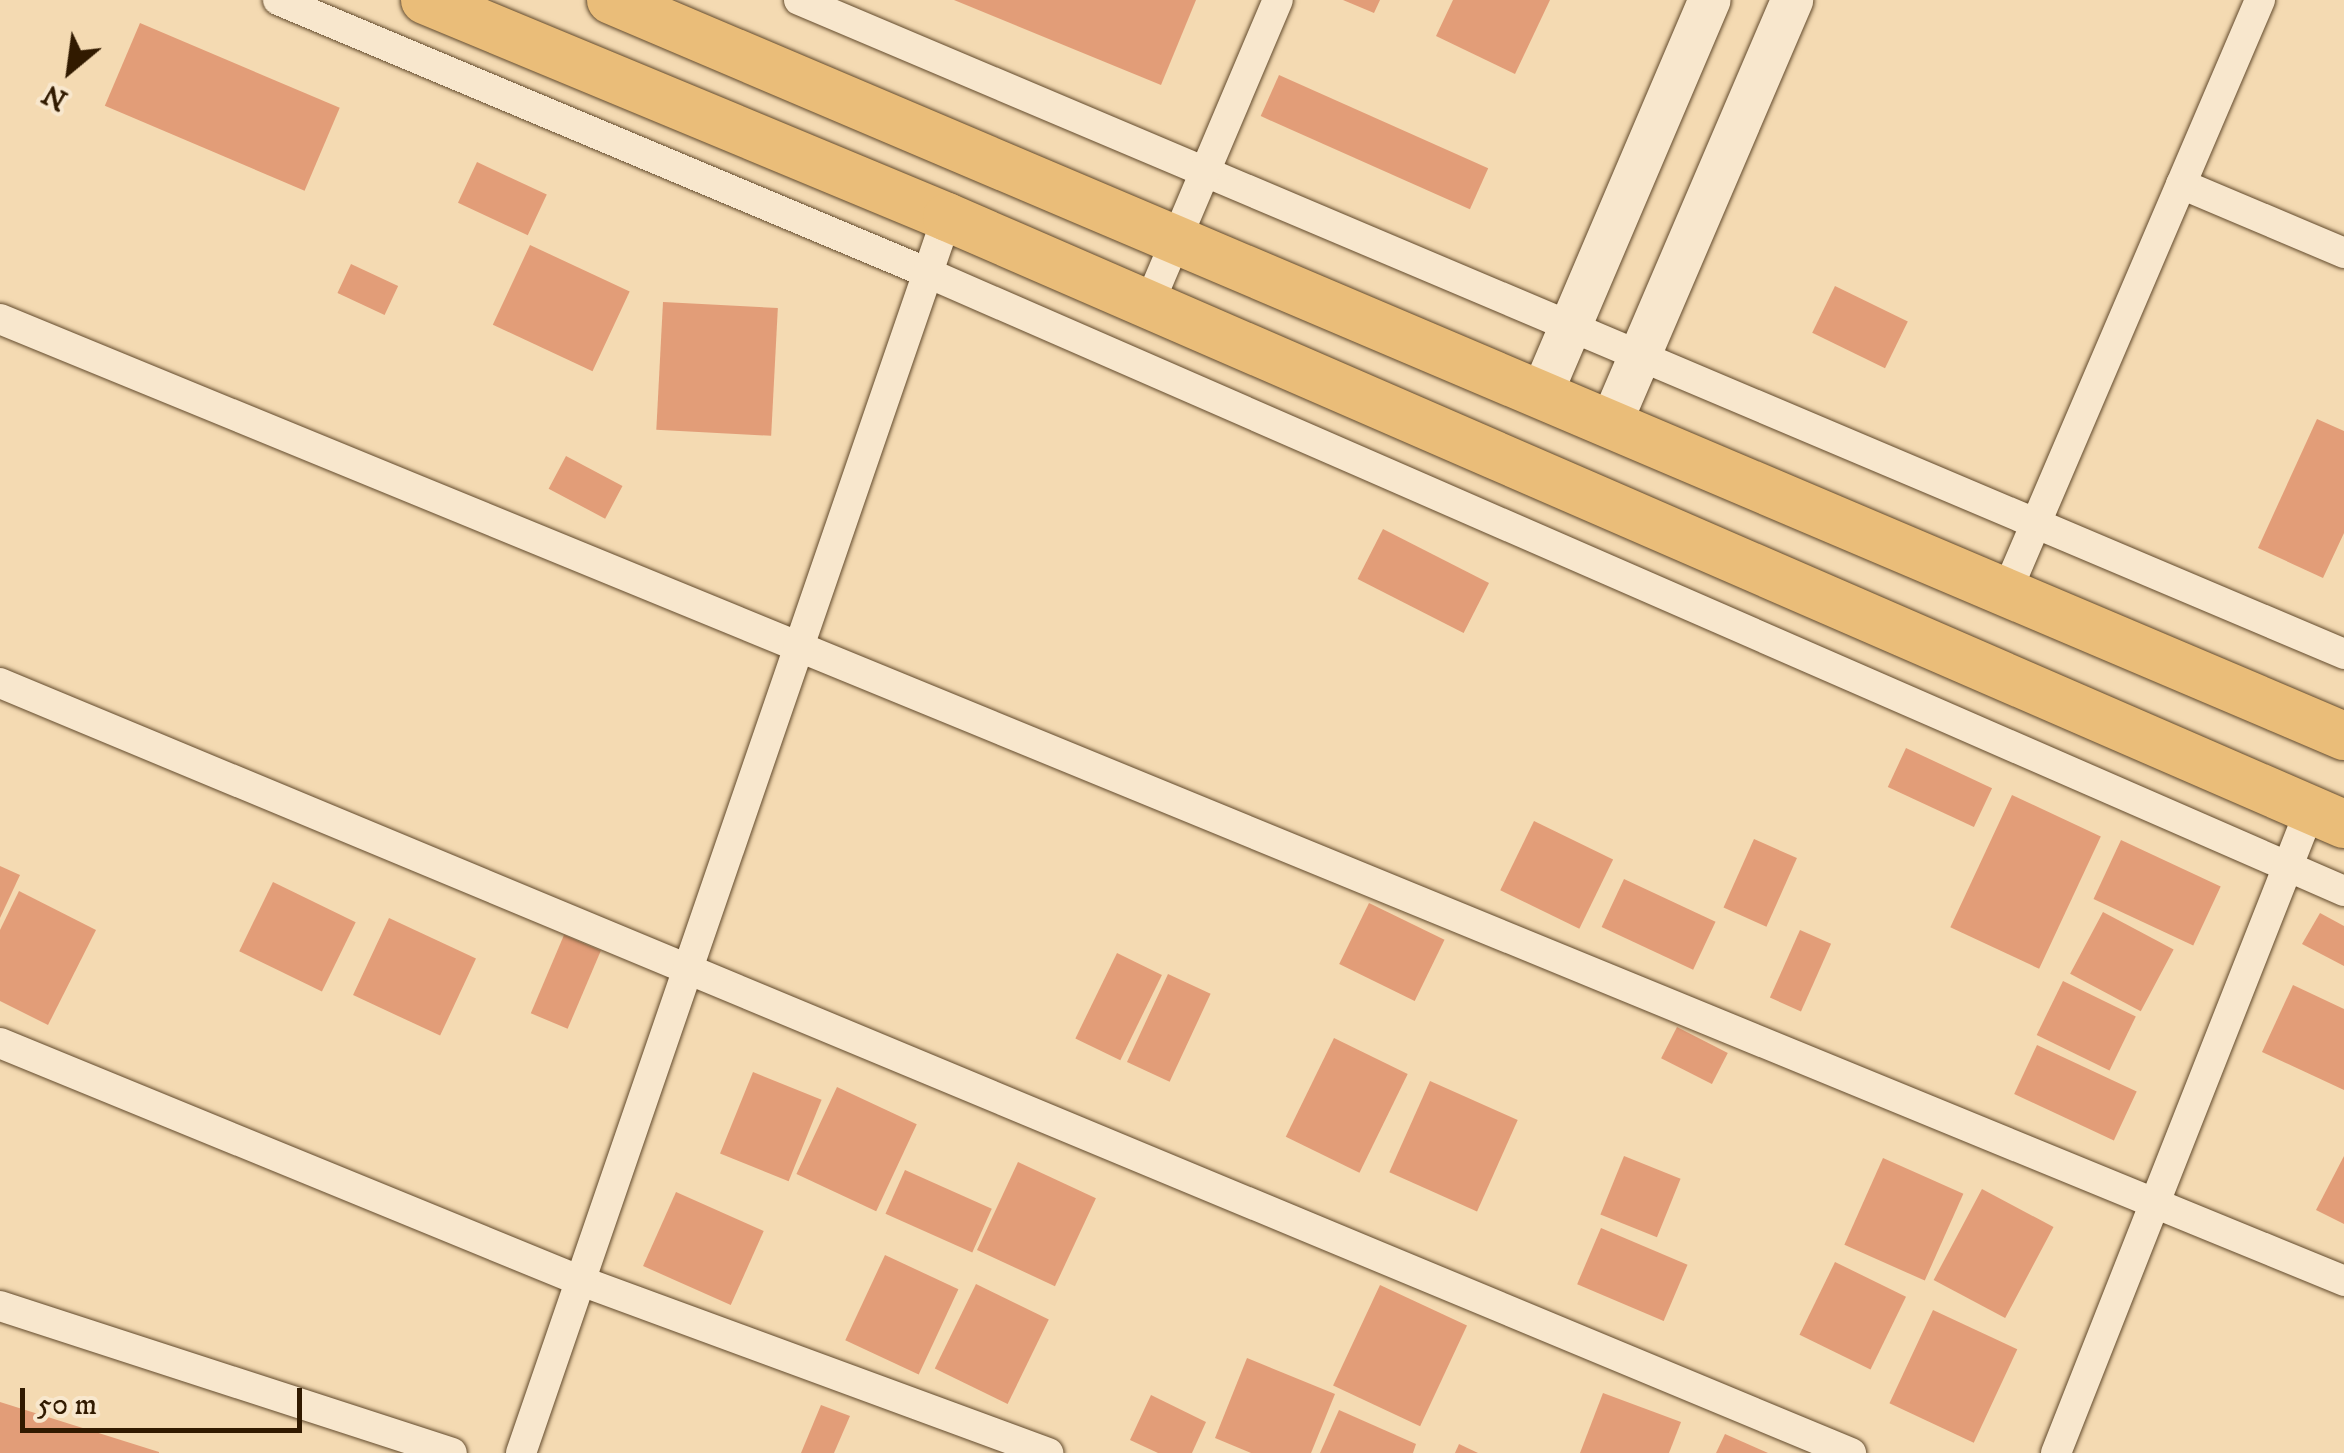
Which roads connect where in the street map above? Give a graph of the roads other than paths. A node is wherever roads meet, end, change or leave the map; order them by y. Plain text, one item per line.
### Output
1 (278, 0) edge
2 (425, 0) edge
3 (611, 0) edge
4 (798, 0) edge
5 (1278, 0) edge
6 (1710, 0) edge
7 (1792, 0) edge
8 (2260, 0) edge
9 (1204, 173) junction
10 (2181, 184) junction
11 (946, 217) junction
12 (1178, 236) junction
13 (2344, 254) edge
14 (928, 273) junction
15 (1148, 306) junction
16 (0, 319) edge
17 (1570, 327) junction
18 (1640, 356) junction
19 (1542, 393) junction
20 (1612, 423) junction
21 (2035, 524) junction
22 (2006, 593) junction
23 (799, 648) junction
24 (2344, 654) edge
25 (0, 683) edge
26 (2344, 736) edge
27 (2327, 817) edge
28 (2288, 868) junction
29 (2344, 891) edge
30 (688, 968) junction
31 (0, 1043) edge
32 (2154, 1203) junction
33 (581, 1281) junction
34 (2344, 1281) edge
35 (0, 1306) edge
36 (452, 1453) edge
37 (522, 1453) edge
38 (1048, 1453) edge
39 (1850, 1453) edge
40 (2056, 1453) edge

1 - 14 street
2 - 11 main road
3 - 12 main road
4 - 9 street
5 - 9 street
6 - 17 main road
7 - 18 main road
8 - 10 street
9 - 12 street
9 - 17 street
10 - 13 street
10 - 21 street
11 - 14 street
11 - 15 main road
12 - 15 street
12 - 19 main road
14 - 23 street
14 - 28 street
15 - 27 main road
16 - 23 street
17 - 18 street
17 - 19 main road
18 - 20 main road
18 - 21 street
19 - 20 main road
20 - 22 main road
21 - 22 street
21 - 24 street
22 - 26 main road
23 - 30 street
23 - 32 street
25 - 30 street
27 - 28 street
28 - 29 street
28 - 32 street
30 - 33 street
30 - 39 street
31 - 33 street
32 - 34 street
32 - 40 street
33 - 37 street
33 - 38 street
35 - 36 street

